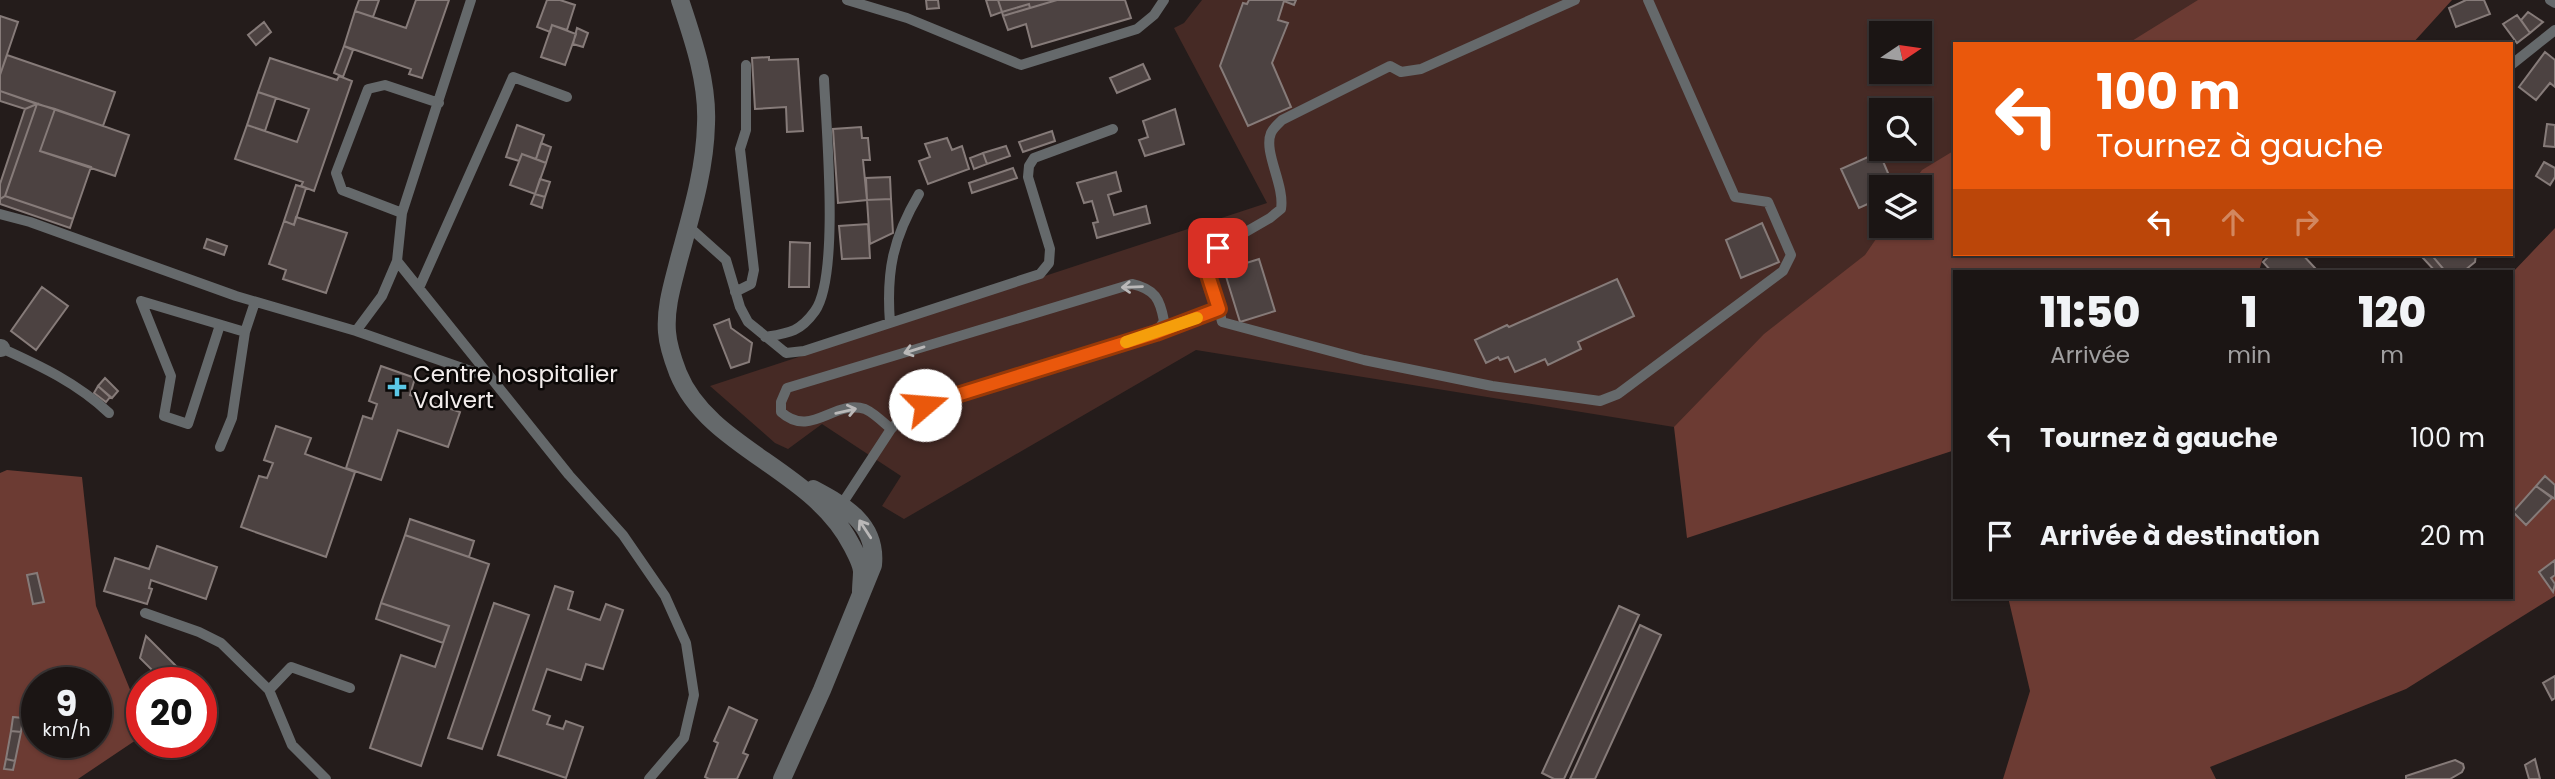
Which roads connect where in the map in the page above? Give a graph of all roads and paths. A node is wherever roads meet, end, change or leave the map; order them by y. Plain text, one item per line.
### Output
1 (471, 0) edge
2 (680, 0) edge
3 (847, 0) edge
4 (1164, 0) edge
5 (1575, 0) edge
6 (1647, 0) edge
7 (2550, 0) edge
8 (2555, 4) edge
9 (880, 6) edge
10 (2555, 30) edge
11 (2513, 63) edge
12 (746, 65) dead end
13 (824, 79) dead end
14 (567, 97) dead end
15 (439, 103) junction
16 (1113, 129) dead end
17 (919, 194) dead end
18 (402, 213) junction
19 (0, 214) edge
20 (688, 226) junction
21 (397, 261) junction
22 (419, 288) junction
23 (735, 292) junction
24 (255, 302) junction
25 (1219, 309) junction
26 (890, 323) junction
27 (220, 325) junction
28 (356, 331) junction
29 (245, 332) junction
30 (1156, 333) junction
31 (765, 337) junction
32 (1, 348) edge
33 (489, 377) junction
34 (109, 413) dead end
35 (891, 429) junction
36 (220, 447) dead end
37 (837, 511) junction
38 (145, 613) dead end
39 (350, 688) dead end
40 (269, 690) junction
41 (326, 779) edge
42 (649, 779) edge
43 (782, 779) edge

1 - 15 lane
2 - 20 street
3 - 9 lane
4 - 9 lane
5 - 25 lane
6 - 25 lane
7 - 8 lane
10 - 11 lane
12 - 23 lane
13 - 31 lane
14 - 22 lane
15 - 18 lane
15 - 18 lane
16 - 26 lane
17 - 26 lane
18 - 21 lane
19 - 24 lane
20 - 23 lane
20 - 37 street
21 - 22 lane
21 - 28 lane
22 - 33 lane
23 - 31 lane
24 - 28 lane
24 - 29 lane
25 - 30 lane
26 - 31 lane
27 - 27 lane
27 - 29 lane
28 - 33 lane
29 - 36 lane
30 - 35 lane
30 -> 35 lane
32 - 34 lane
33 - 42 lane
35 - 37 lane
37 - 43 street
38 - 40 lane
39 - 40 lane
40 - 41 lane

